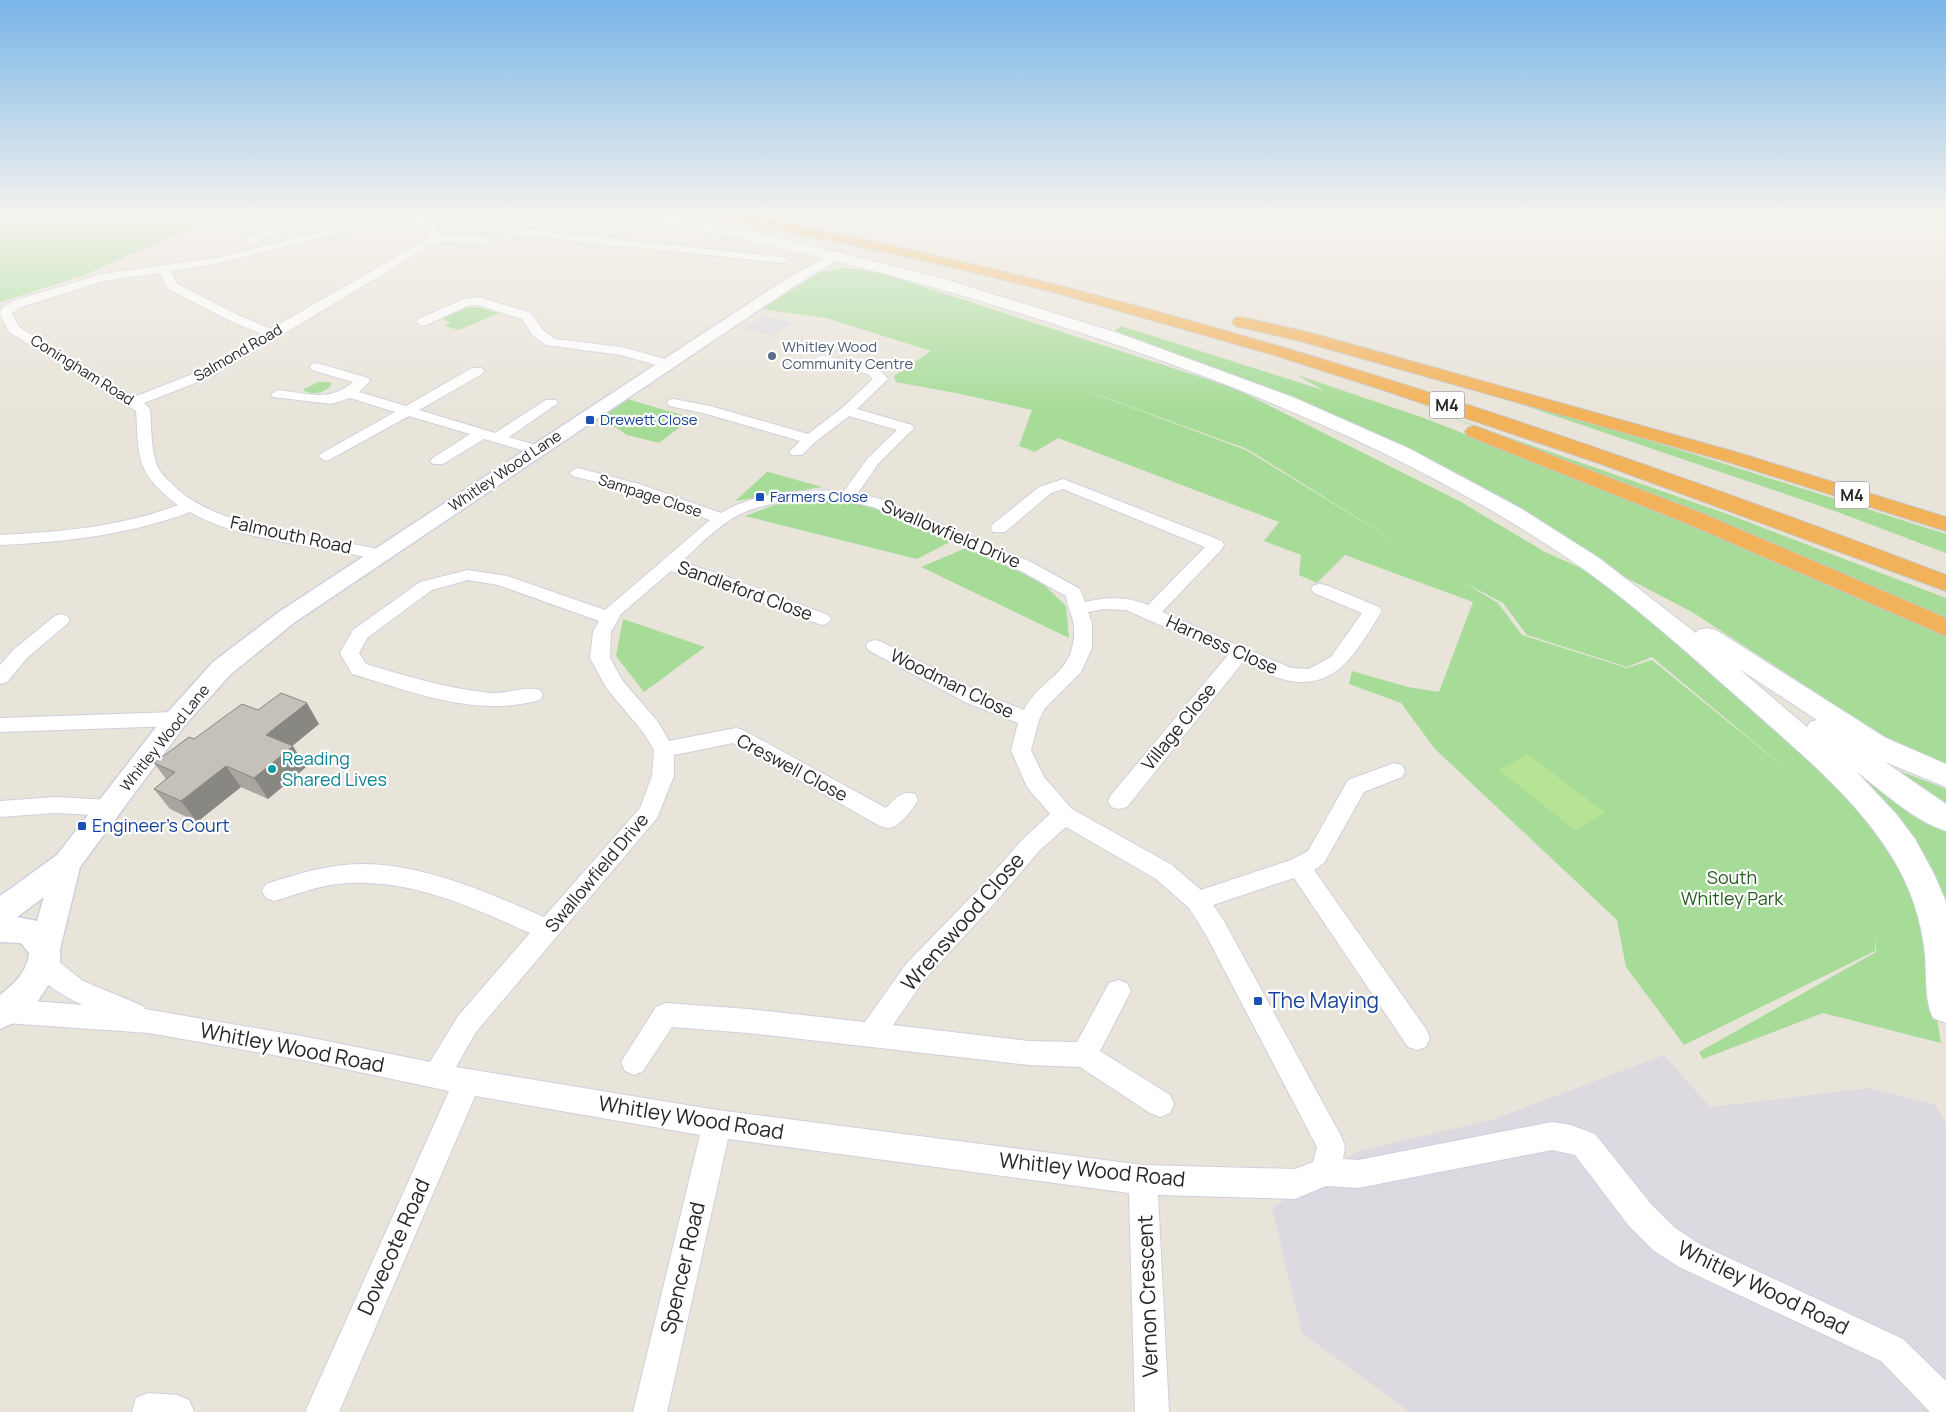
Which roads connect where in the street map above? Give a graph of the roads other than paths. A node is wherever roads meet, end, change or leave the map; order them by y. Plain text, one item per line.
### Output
1 (89, 281) edge
2 (170, 281) edge
3 (363, 281) edge
4 (794, 281) edge
5 (928, 281) edge
6 (1010, 281) edge
7 (1024, 281) edge
8 (1070, 281) edge
9 (1181, 309) junction
10 (422, 322) dead end
11 (272, 334) junction
12 (821, 359) dead end
13 (667, 364) junction
14 (317, 367) dead end
15 (477, 371) dead end
16 (349, 393) junction
17 (278, 394) dead end
18 (134, 402) junction
19 (551, 403) dead end
20 (674, 403) dead end
21 (847, 411) junction
22 (405, 412) junction
23 (482, 433) junction
24 (497, 438) junction
25 (810, 439) junction
26 (537, 450) junction
27 (797, 452) dead end
28 (327, 456) dead end
29 (438, 461) dead end
30 (578, 473) dead end
31 (848, 496) junction
32 (191, 506) junction
33 (722, 519) junction
34 (1946, 524) edge
35 (999, 528) dead end
36 (0, 540) edge
37 (380, 555) junction
38 (668, 564) junction
39 (1946, 564) edge
40 (1602, 571) junction
41 (1946, 584) edge
42 (1320, 589) dead end
43 (1077, 608) junction
44 (1152, 613) junction
45 (609, 618) junction
46 (822, 619) dead end
47 (61, 620) dead end
48 (1946, 628) edge
49 (875, 646) dead end
50 (1728, 650) junction
51 (1239, 654) junction
52 (0, 677) edge
53 (533, 695) dead end
54 (176, 719) junction
55 (1029, 720) junction
56 (0, 725) edge
57 (664, 750) junction
58 (1394, 771) dead end
59 (1946, 776) edge
60 (907, 800) dead end
61 (1119, 800) dead end
62 (110, 808) junction
63 (0, 809) edge
64 (1064, 815) junction
65 (1946, 819) edge
66 (67, 863) junction
67 (1299, 866) junction
68 (274, 891) dead end
69 (1197, 901) junction
70 (0, 913) edge
71 (0, 929) edge
72 (549, 930) junction
73 (44, 957) junction
74 (1118, 991) dead end
75 (1946, 1007) edge
76 (3, 1012) edge
77 (149, 1021) junction
78 (871, 1035) junction
79 (1417, 1038) dead end
80 (1084, 1055) junction
81 (634, 1062) dead end
82 (436, 1076) junction
83 (466, 1082) junction
84 (1160, 1104) dead end
85 (717, 1124) junction
86 (1326, 1172) junction
87 (1143, 1180) junction
88 (1946, 1405) edge
89 (322, 1412) edge
90 (650, 1412) edge
91 (1152, 1412) edge

1 - 18 street, Coningham Road
2 - 11 street
3 - 11 street, Salmond Road
4 - 13 street, Whitley Wood Lane
5 - 40 main road
6 - 48 highway, M4
7 - 41 highway, M4
8 - 9 highway, M4
9 - 34 highway, M4
9 - 39 highway, M4
10 - 13 street
11 - 18 street, Salmond Road
12 - 21 street
13 - 26 street, Whitley Wood Lane
14 - 16 street
15 - 22 street
16 - 17 street
16 - 22 street
18 - 32 street, Coningham Road
19 - 24 street
20 - 25 street
21 - 25 street
21 - 31 street
22 - 23 street
22 - 28 street
23 - 24 street
23 - 29 street
24 - 26 street
25 - 27 street
26 - 37 street, Whitley Wood Lane
30 - 33 street, Sampage Close
31 - 33 street, Swallowfield Drive
31 - 43 street, Swallowfield Drive
32 - 36 street
32 - 37 street, Falmouth Road
33 - 38 street, Swallowfield Drive
35 - 44 street
37 - 54 street, Whitley Wood Lane
38 - 45 street, Swallowfield Drive
38 - 46 street, Sandleford Close
40 - 50 main road
40 - 75 main road
42 - 51 street, Harness Close
43 - 44 street, Harness Close
43 - 55 street, Swallowfield Drive
44 - 51 street, Harness Close
45 - 53 street
45 - 57 street, Swallowfield Drive
47 - 52 street
49 - 55 street, Woodman Close
50 - 59 main road
50 - 65 main road
51 - 61 street, Village Close
54 - 56 street
54 - 62 street, Whitley Wood Lane
55 - 64 street, Swallowfield Drive
57 - 60 street, Creswell Close
57 - 72 street, Swallowfield Drive
58 - 67 street
62 - 63 street
62 - 66 street, Whitley Wood Lane
64 - 69 street, Swallowfield Drive
64 - 78 street, Wrenswood Close
66 - 70 street, Whitley Wood Lane
66 - 73 street, Whitley Wood Lane
67 - 69 street
67 - 79 street
68 - 72 street
69 - 86 street, Swallowfield Drive
71 - 73 street
72 - 82 street, Swallowfield Drive
73 - 76 street, Whitley Wood Lane
73 - 77 street, Whitley Wood Road
74 - 80 street
76 - 77 street, Whitley Wood Road
77 - 82 street, Whitley Wood Road
78 - 80 street
78 - 81 street
80 - 84 street
82 - 83 street, Whitley Wood Road
83 - 85 street, Whitley Wood Road
83 - 89 street, Dovecote Road
85 - 87 street, Whitley Wood Road
85 - 90 street, Spencer Road
86 - 87 street, Whitley Wood Road
86 - 88 street, Whitley Wood Road
87 - 91 street, Vernon Crescent

